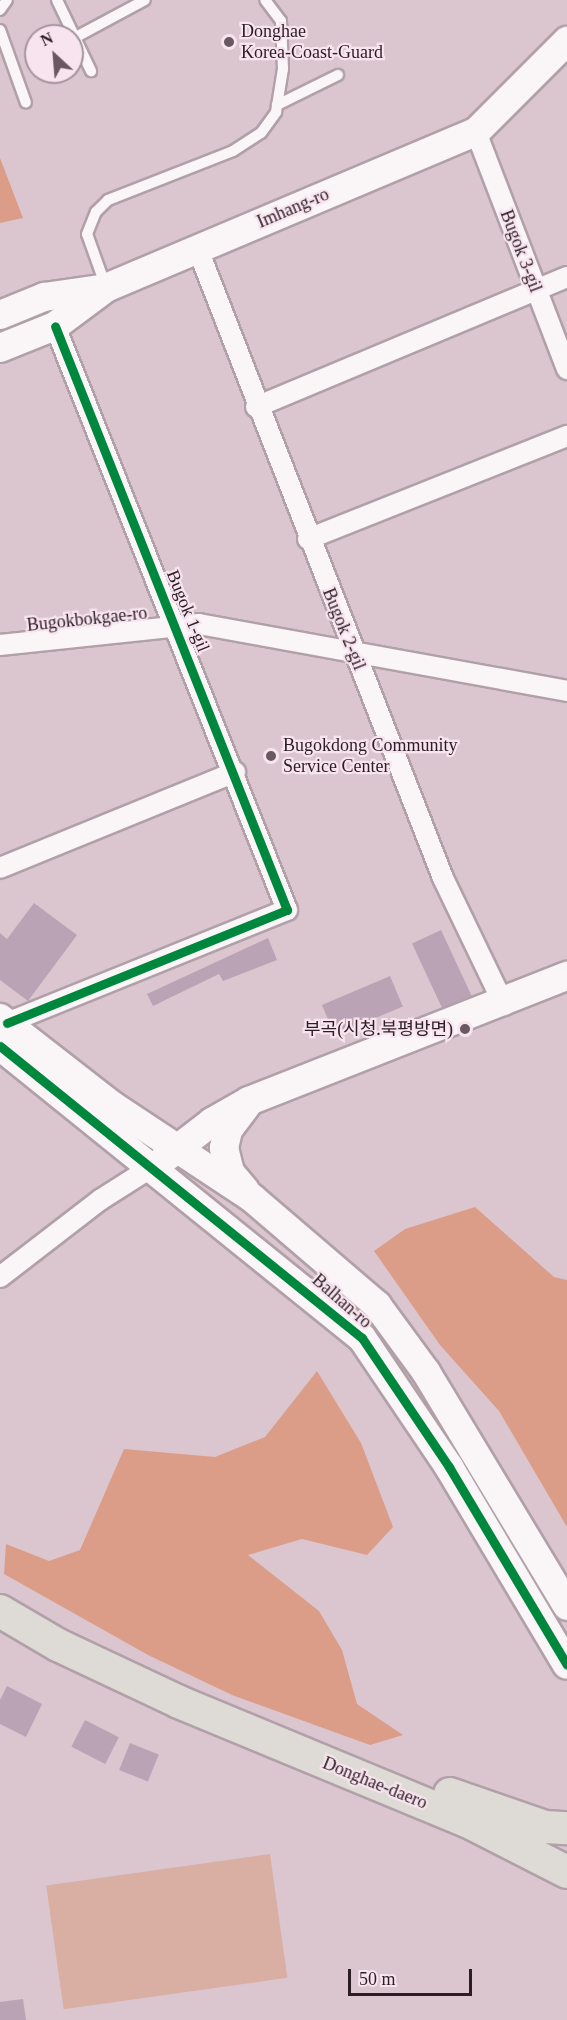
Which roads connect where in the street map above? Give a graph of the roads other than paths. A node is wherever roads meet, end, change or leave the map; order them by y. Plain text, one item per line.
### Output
1 (7, 0) edge
2 (57, 0) edge
3 (145, 0) edge
4 (265, 0) edge
5 (0, 10) edge
6 (69, 24) edge
7 (0, 30) edge
8 (84, 33) edge
9 (567, 41) edge
10 (84, 55) edge
11 (91, 71) dead end
12 (338, 75) dead end
13 (26, 103) dead end
14 (277, 105) junction
15 (476, 132) junction
16 (197, 248) junction
17 (567, 277) edge
18 (106, 288) junction
19 (536, 289) junction
20 (0, 315) edge
21 (55, 326) junction
22 (0, 348) edge
23 (567, 369) edge
24 (256, 407) junction
25 (567, 436) edge
26 (308, 539) junction
27 (177, 626) junction
28 (0, 645) edge
29 (354, 654) junction
30 (567, 691) edge
31 (235, 772) junction
32 (0, 868) edge
33 (567, 976) edge
34 (504, 1005) junction
35 (2, 1029) edge
36 (249, 1101) junction
37 (179, 1150) junction
38 (152, 1167) junction
39 (252, 1198) junction
40 (0, 1277) edge
41 (567, 1606) edge
42 (0, 1611) edge
43 (567, 1665) edge
44 (179, 1702) junction
45 (560, 1821) edge
46 (567, 1872) edge

1 - 5 lane
2 - 6 lane
3 - 8 lane
4 - 14 lane
7 - 13 lane
9 - 15 street, Imhang-ro
10 - 11 lane
12 - 14 lane
14 - 18 lane
15 - 16 street, Imhang-ro
15 - 19 street, Bugok 3-gil
16 - 18 street, Imhang-ro
16 - 24 street, Bugok 2-gil
17 - 19 street
18 - 20 street
18 - 21 street, Imhang-ro
19 - 23 street, Bugok 3-gil
19 - 24 street
21 - 22 street, Imhang-ro
21 - 27 street, Bugok 1-gil
24 - 26 street, Bugok 2-gil
25 - 26 street
26 - 29 street, Bugok 2-gil
27 - 28 street, Bugokbokgae-ro
27 - 29 street, Bugokbokgae-ro
27 - 31 street, Bugok 1-gil
29 - 30 street, Bugokbokgae-ro
29 - 34 street, Bugok 2-gil
31 - 32 street
31 - 35 street, Bugok 1-gil
33 - 34 street
34 - 36 street
35 - 37 street, Balhan-ro
35 - 38 street, Balhan-ro
36 - 37 street
36 - 39 street
37 - 38 street
37 - 39 street, Balhan-ro
38 - 40 street
38 - 43 street, Balhan-ro
39 - 41 street, Balhan-ro
42 - 44 main road, Donghae-daero
44 - 45 main road, Donghae-daero
44 - 46 main road, Donghae-daero

